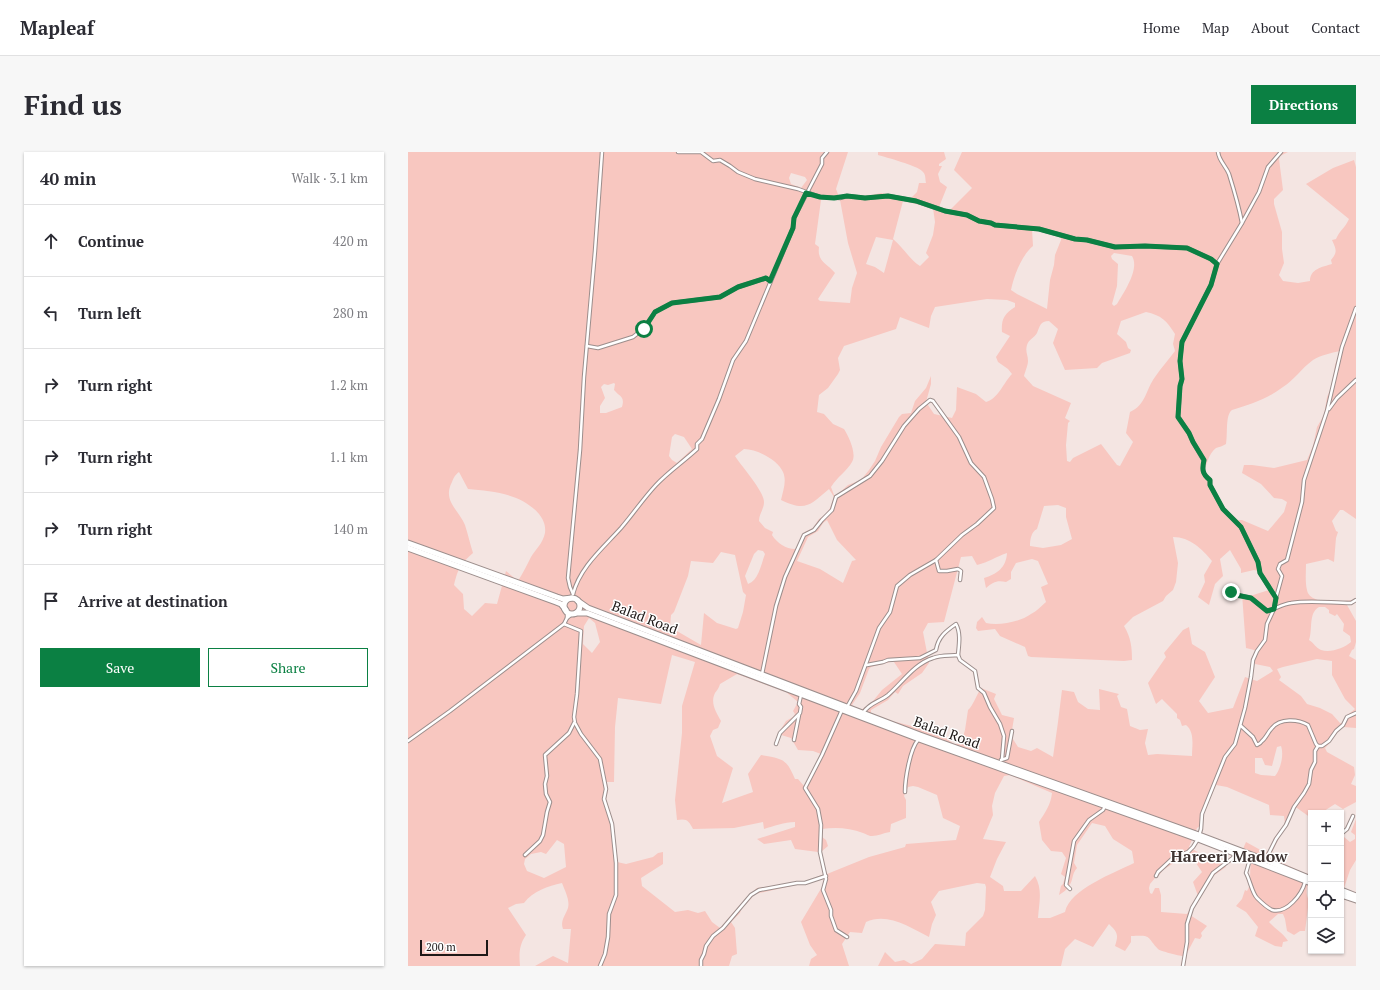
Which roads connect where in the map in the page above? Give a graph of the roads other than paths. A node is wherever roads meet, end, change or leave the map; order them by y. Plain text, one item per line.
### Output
1 (602, 152) edge
2 (678, 152) edge
3 (701, 152) edge
4 (826, 152) edge
5 (1218, 152) edge
6 (1281, 152) edge
7 (806, 193) junction
8 (1242, 223) junction
9 (1217, 264) junction
10 (770, 281) junction
11 (1356, 308) edge
12 (1355, 315) edge
13 (587, 346) junction
14 (1356, 380) edge
15 (1328, 411) junction
16 (408, 543) edge
17 (408, 548) edge
18 (936, 560) junction
19 (960, 580) dead end
20 (1231, 592) dead end
21 (574, 598) junction
22 (1276, 598) junction
23 (1356, 600) edge
24 (1274, 609) junction
25 (570, 612) junction
26 (564, 624) junction
27 (958, 655) junction
28 (866, 665) junction
29 (762, 675) junction
30 (802, 695) junction
31 (844, 709) junction
32 (800, 712) junction
33 (1356, 713) edge
34 (863, 714) junction
35 (575, 723) junction
36 (1241, 726) junction
37 (1012, 731) dead end
38 (918, 739) junction
39 (794, 740) dead end
40 (408, 741) edge
41 (776, 744) dead end
42 (1318, 746) junction
43 (999, 764) junction
44 (905, 792) dead end
45 (1105, 806) junction
46 (1353, 816) dead end
47 (1344, 832) edge
48 (1198, 837) junction
49 (1239, 854) junction
50 (525, 855) dead end
51 (1250, 858) junction
52 (1265, 860) junction
53 (826, 876) junction
54 (1156, 876) dead end
55 (1308, 878) edge
56 (1308, 882) edge
57 (1070, 889) dead end
58 (1344, 891) edge
59 (1344, 896) edge
60 (1356, 896) edge
61 (1356, 900) edge
62 (847, 937) dead end
63 (600, 966) edge
64 (701, 966) edge
65 (1183, 966) edge

1 - 13 street
2 - 3 street
3 - 7 street
4 - 7 street
5 - 8 street
6 - 8 street
7 - 9 street
7 - 10 street
8 - 9 street
9 - 22 street
10 - 13 street
10 - 21 street
11 - 12 street
12 - 15 street
13 - 21 street
14 - 15 street
15 - 22 street
16 - 21 highway, Balad Road
17 - 25 highway, Balad Road
18 - 19 street
18 - 28 street
18 - 29 street
20 - 24 street
21 - 25 highway
21 - 25 highway
21 - 29 highway, Balad Road
22 - 24 street
23 - 24 street
24 - 36 street
25 - 26 street
25 - 30 highway, Balad Road
26 - 35 street
26 - 40 street
27 - 28 street
27 - 34 street
27 - 43 street
28 - 31 street
29 - 31 highway, Balad Road
30 - 31 highway, Balad Road
30 - 32 street
31 - 34 highway, Balad Road
31 - 38 highway, Balad Road
31 - 53 street
32 - 39 street
32 - 41 street
33 - 42 street
34 - 43 highway, Balad Road
35 - 50 street
35 - 63 street
36 - 42 street
36 - 48 street
37 - 43 street
38 - 43 highway, Balad Road
38 - 44 street
42 - 52 street
43 - 45 highway, Balad Road
43 - 48 highway, Balad Road
45 - 48 highway, Balad Road
45 - 57 street
46 - 47 street
48 - 49 highway, Balad Road
48 - 52 highway, Balad Road
48 - 54 street
49 - 51 highway, Balad Road
49 - 65 street
51 - 56 highway, Balad Road
51 - 56 street
52 - 55 highway, Balad Road
53 - 62 street
53 - 64 street
58 - 60 highway
59 - 61 highway

